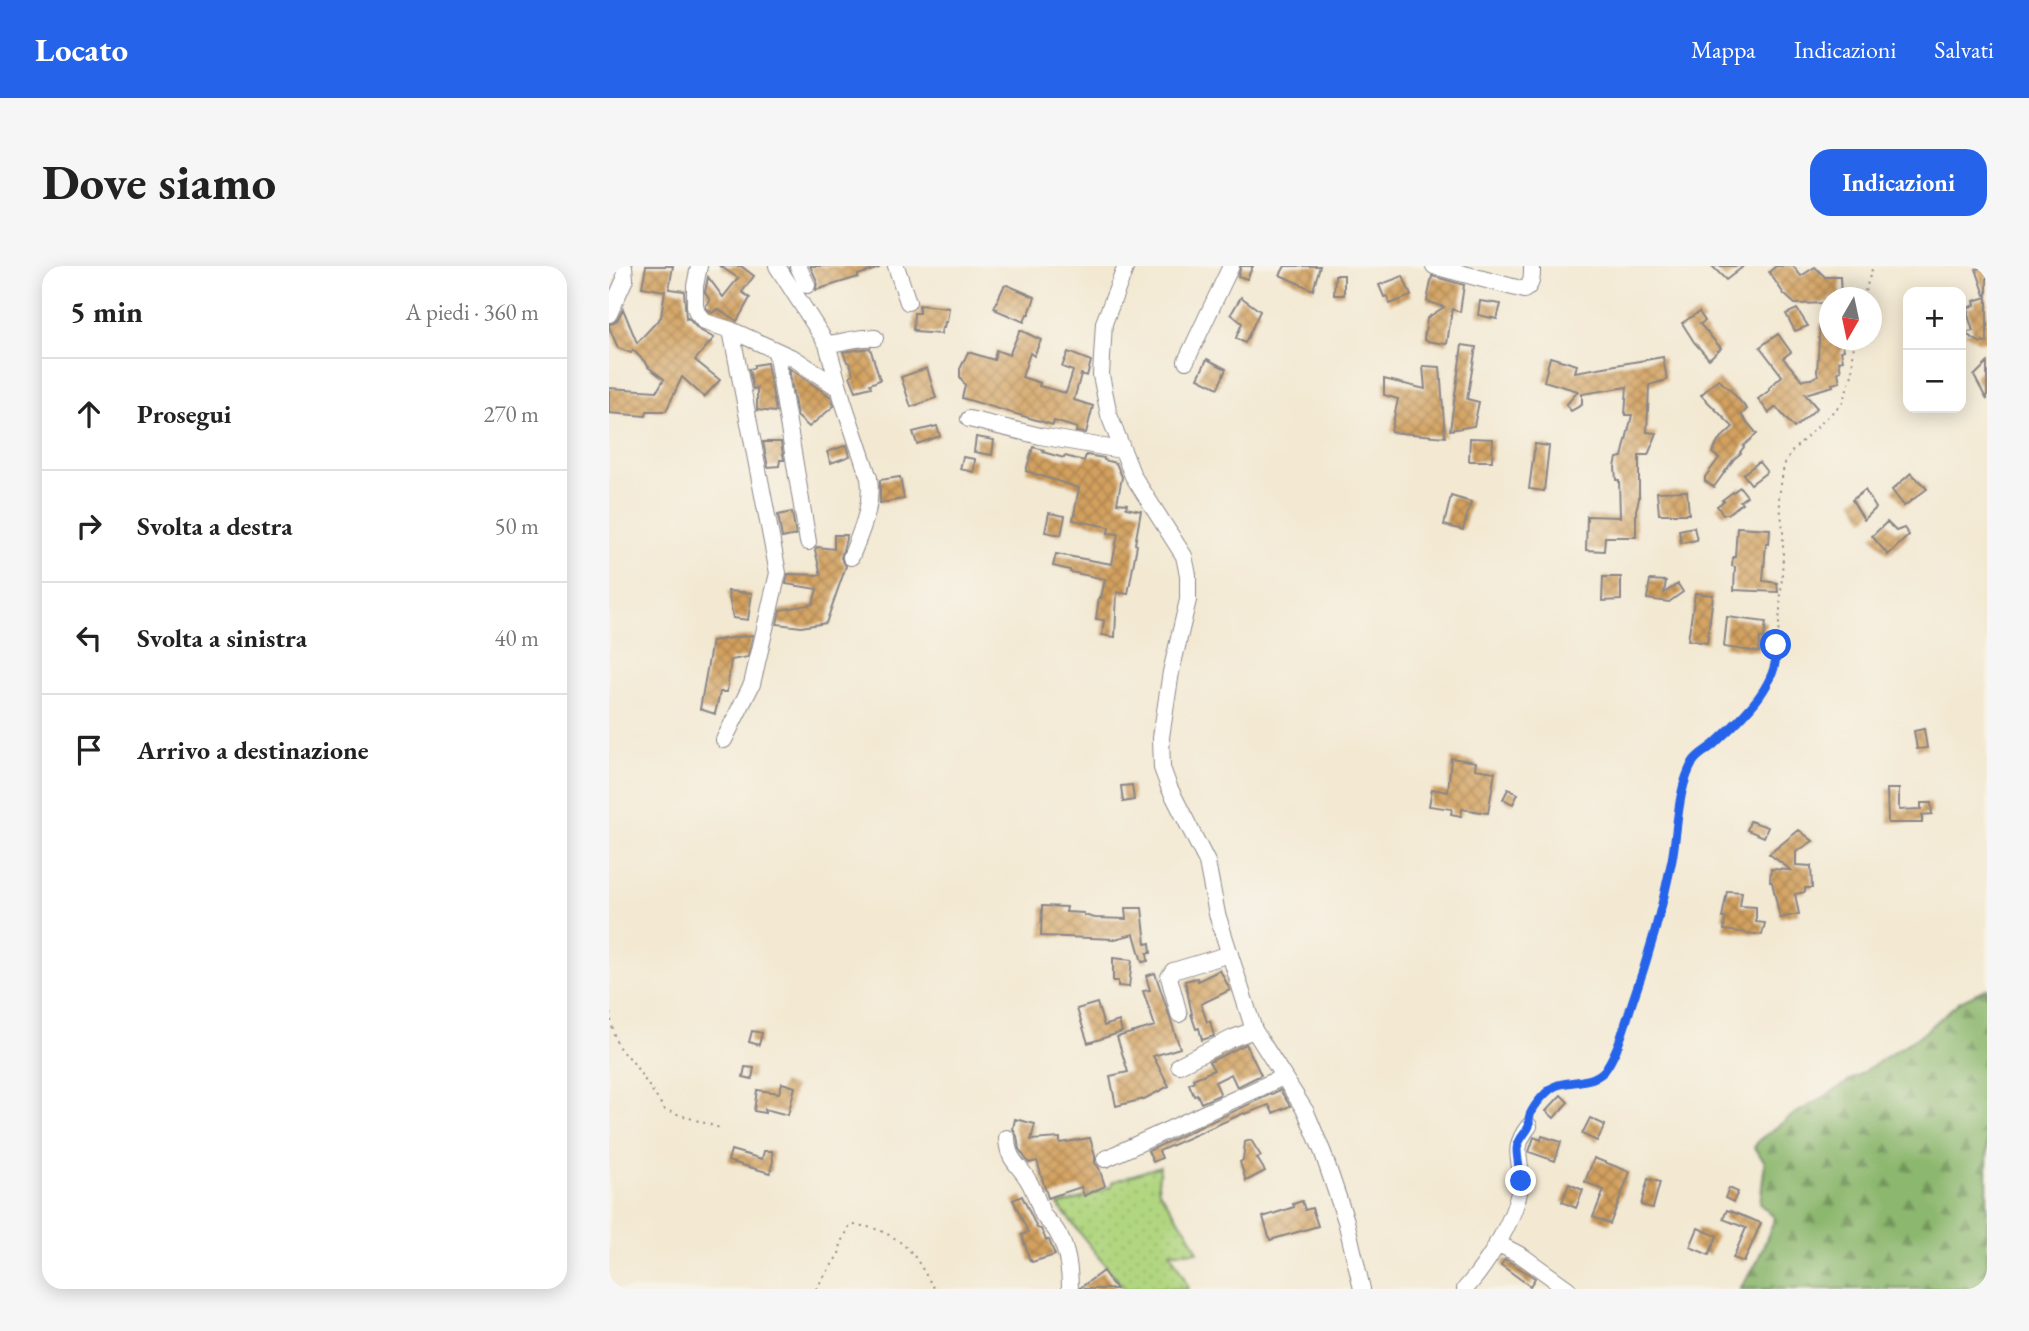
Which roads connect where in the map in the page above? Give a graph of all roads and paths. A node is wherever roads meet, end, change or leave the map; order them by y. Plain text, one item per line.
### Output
1 (624, 266) edge
2 (699, 266) edge
3 (777, 266) edge
4 (798, 266) edge
5 (896, 266) edge
6 (1126, 266) edge
7 (1231, 266) edge
8 (1434, 266) edge
9 (1532, 266) edge
10 (1873, 266) edge
11 (807, 285) dead end
12 (1866, 287) edge
13 (908, 302) dead end
14 (609, 314) edge
15 (731, 330) junction
16 (875, 338) dead end
17 (827, 344) junction
18 (1853, 350) edge
19 (776, 351) junction
20 (1186, 361) dead end
21 (840, 389) junction
22 (969, 419) dead end
23 (1121, 450) junction
24 (808, 542) dead end
25 (851, 557) dead end
26 (724, 740) dead end
27 (1230, 954) junction
28 (609, 1006) edge
29 (1179, 1014) dead end
30 (1254, 1030) junction
31 (1179, 1065) dead end
32 (1283, 1077) junction
33 (1529, 1126) joint
34 (723, 1129) dead end
35 (1007, 1138) dead end
36 (1105, 1159) dead end
37 (1497, 1243) junction
38 (1545, 1281) edge
39 (816, 1289) edge
40 (935, 1289) edge
41 (1070, 1289) edge
42 (1362, 1289) edge
43 (1465, 1289) edge
44 (1568, 1289) edge

1 - 14 street
2 - 15 street
3 - 17 street
4 - 11 street
5 - 13 street
6 - 23 street
7 - 20 street
8 - 9 street
10 - 12 path
15 - 19 street
15 - 26 street
16 - 17 street
17 - 21 street
18 - 33 path
19 - 21 street
19 - 24 street
21 - 25 street
22 - 23 street
23 - 27 street
27 - 29 street
27 - 30 street
28 - 34 path
30 - 31 street
30 - 32 street
32 - 36 street
32 - 42 street
33 - 37 street
35 - 41 street
37 - 38 street
37 - 43 street
38 - 44 street
39 - 40 path

